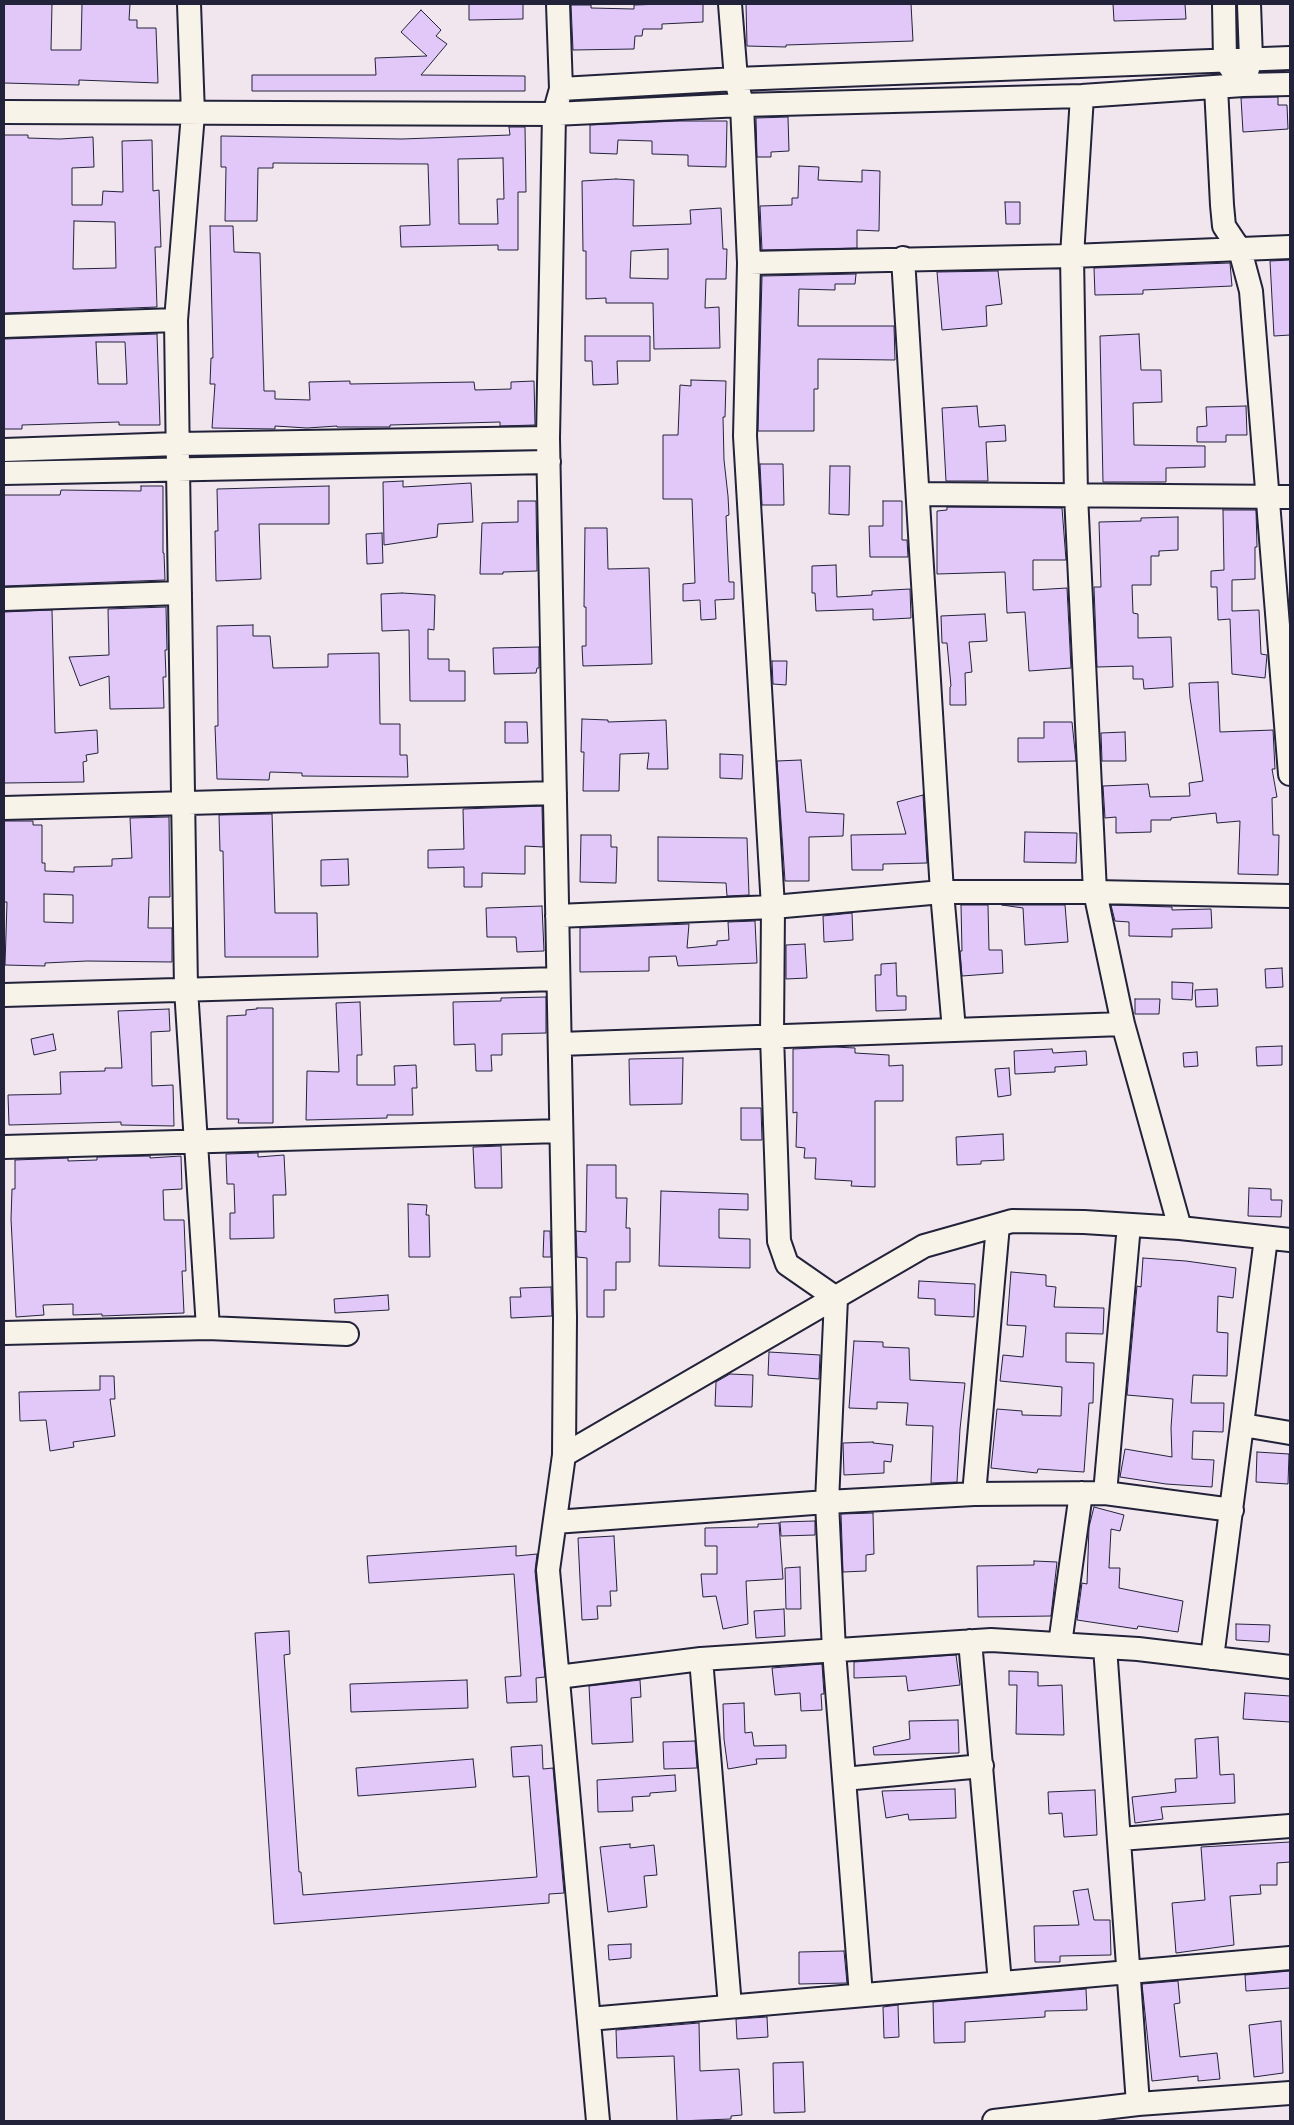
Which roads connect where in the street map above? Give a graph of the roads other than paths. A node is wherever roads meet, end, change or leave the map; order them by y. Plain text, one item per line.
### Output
1 (189, 4) edge
2 (558, 4) edge
3 (730, 4) edge
4 (1224, 4) edge
5 (1249, 4) edge
6 (1290, 58) edge
7 (1251, 59) junction
8 (1225, 60) junction
9 (736, 79) junction
10 (1290, 84) edge
11 (1242, 85) junction
12 (1216, 87) junction
13 (561, 89) junction
14 (1082, 96) junction
15 (742, 105) junction
16 (4, 112) edge
17 (194, 114) junction
18 (554, 114) junction
19 (1290, 247) edge
20 (1240, 250) junction
21 (1072, 256) junction
22 (903, 258) junction
23 (749, 263) junction
24 (176, 320) junction
25 (4, 326) edge
26 (548, 438) junction
27 (178, 444) junction
28 (4, 450) edge
29 (548, 462) junction
30 (178, 468) junction
31 (4, 473) edge
32 (918, 494) junction
33 (1076, 495) junction
34 (1267, 497) junction
35 (1290, 497) edge
36 (180, 593) junction
37 (4, 599) edge
38 (1290, 774) edge
39 (555, 792) junction
40 (183, 801) junction
41 (4, 808) edge
42 (942, 892) junction
43 (1095, 892) junction
44 (1290, 896) edge
45 (773, 907) junction
46 (557, 916) junction
47 (558, 979) junction
48 (186, 989) junction
49 (4, 995) edge
50 (1123, 1024) junction
51 (954, 1030) junction
52 (772, 1036) junction
53 (560, 1044) junction
54 (561, 1131) junction
55 (196, 1140) junction
56 (4, 1147) edge
57 (998, 1225) junction
58 (1129, 1225) junction
59 (1180, 1228) junction
60 (1266, 1238) junction
61 (1290, 1240) edge
62 (836, 1298) junction
63 (208, 1328) junction
64 (4, 1333) edge
65 (347, 1334) dead end
66 (1243, 1426) junction
67 (1290, 1433) edge
68 (564, 1455) junction
69 (1081, 1493) junction
70 (1105, 1493) junction
71 (974, 1494) junction
72 (827, 1502) junction
73 (1232, 1510) junction
74 (555, 1522) junction
75 (970, 1641) junction
76 (1060, 1644) junction
77 (1105, 1647) junction
78 (834, 1651) junction
79 (1212, 1658) junction
80 (701, 1660) junction
81 (1290, 1667) edge
82 (558, 1676) junction
83 (982, 1766) junction
84 (844, 1779) junction
85 (1290, 1826) edge
86 (1120, 1839) junction
87 (1290, 1958) edge
88 (1129, 1973) junction
89 (1000, 1983) junction
90 (861, 1994) junction
91 (730, 2006) junction
92 (589, 2019) junction
93 (1290, 2093) edge
94 (1138, 2104) junction
95 (598, 2121) edge
96 (994, 2121) edge

1 - 17 street
2 - 13 street
3 - 9 street
4 - 8 street
5 - 7 street
6 - 7 street
7 - 8 street
7 - 11 street
8 - 9 street
8 - 11 street
9 - 13 street
9 - 15 street
10 - 11 street
11 - 12 street
12 - 14 street
12 - 20 street
13 - 18 street
14 - 15 street
14 - 21 street
15 - 18 street
15 - 23 street
16 - 17 street
17 - 18 street
17 - 24 street
18 - 26 street
19 - 20 street
20 - 21 street
20 - 34 street
21 - 22 street
21 - 33 street
22 - 23 street
22 - 32 street
23 - 45 street
24 - 25 street
24 - 27 street
26 - 27 street
26 - 29 street
27 - 28 street
27 - 30 street
29 - 30 street
29 - 39 street
30 - 31 street
30 - 36 street
32 - 33 street
32 - 42 street
33 - 34 street
33 - 43 street
34 - 35 street
34 - 38 street
36 - 37 street
36 - 40 street
39 - 40 street
39 - 46 street
40 - 41 street
40 - 48 street
42 - 43 street
42 - 45 street
42 - 51 street
43 - 44 street
43 - 50 street
45 - 46 street
45 - 52 street
46 - 47 street
47 - 48 street
47 - 53 street
48 - 49 street
48 - 55 street
50 - 51 street
50 - 59 street
51 - 52 street
52 - 53 street
52 - 62 street
53 - 54 street
54 - 55 street
54 - 68 street
55 - 56 street
55 - 63 street
57 - 58 street
57 - 62 street
57 - 71 street
58 - 59 street
58 - 70 street
59 - 60 street
60 - 61 street
60 - 66 street
62 - 68 street
62 - 72 street
63 - 64 street
63 - 65 street
66 - 67 street
66 - 73 street
68 - 74 street
69 - 70 street
69 - 71 street
69 - 76 street
70 - 73 street
71 - 72 street
72 - 74 street
72 - 78 street
73 - 79 street
74 - 82 street
75 - 76 street
75 - 78 street
75 - 83 street
76 - 77 street
77 - 79 street
77 - 86 street
78 - 80 street
78 - 84 street
79 - 81 street
80 - 82 street
80 - 91 street
82 - 92 street
83 - 84 street
83 - 89 street
84 - 90 street
85 - 86 street
86 - 88 street
87 - 88 street
88 - 89 street
88 - 94 street
89 - 90 street
90 - 91 street
91 - 92 street
92 - 95 street
93 - 94 street
94 - 96 street

